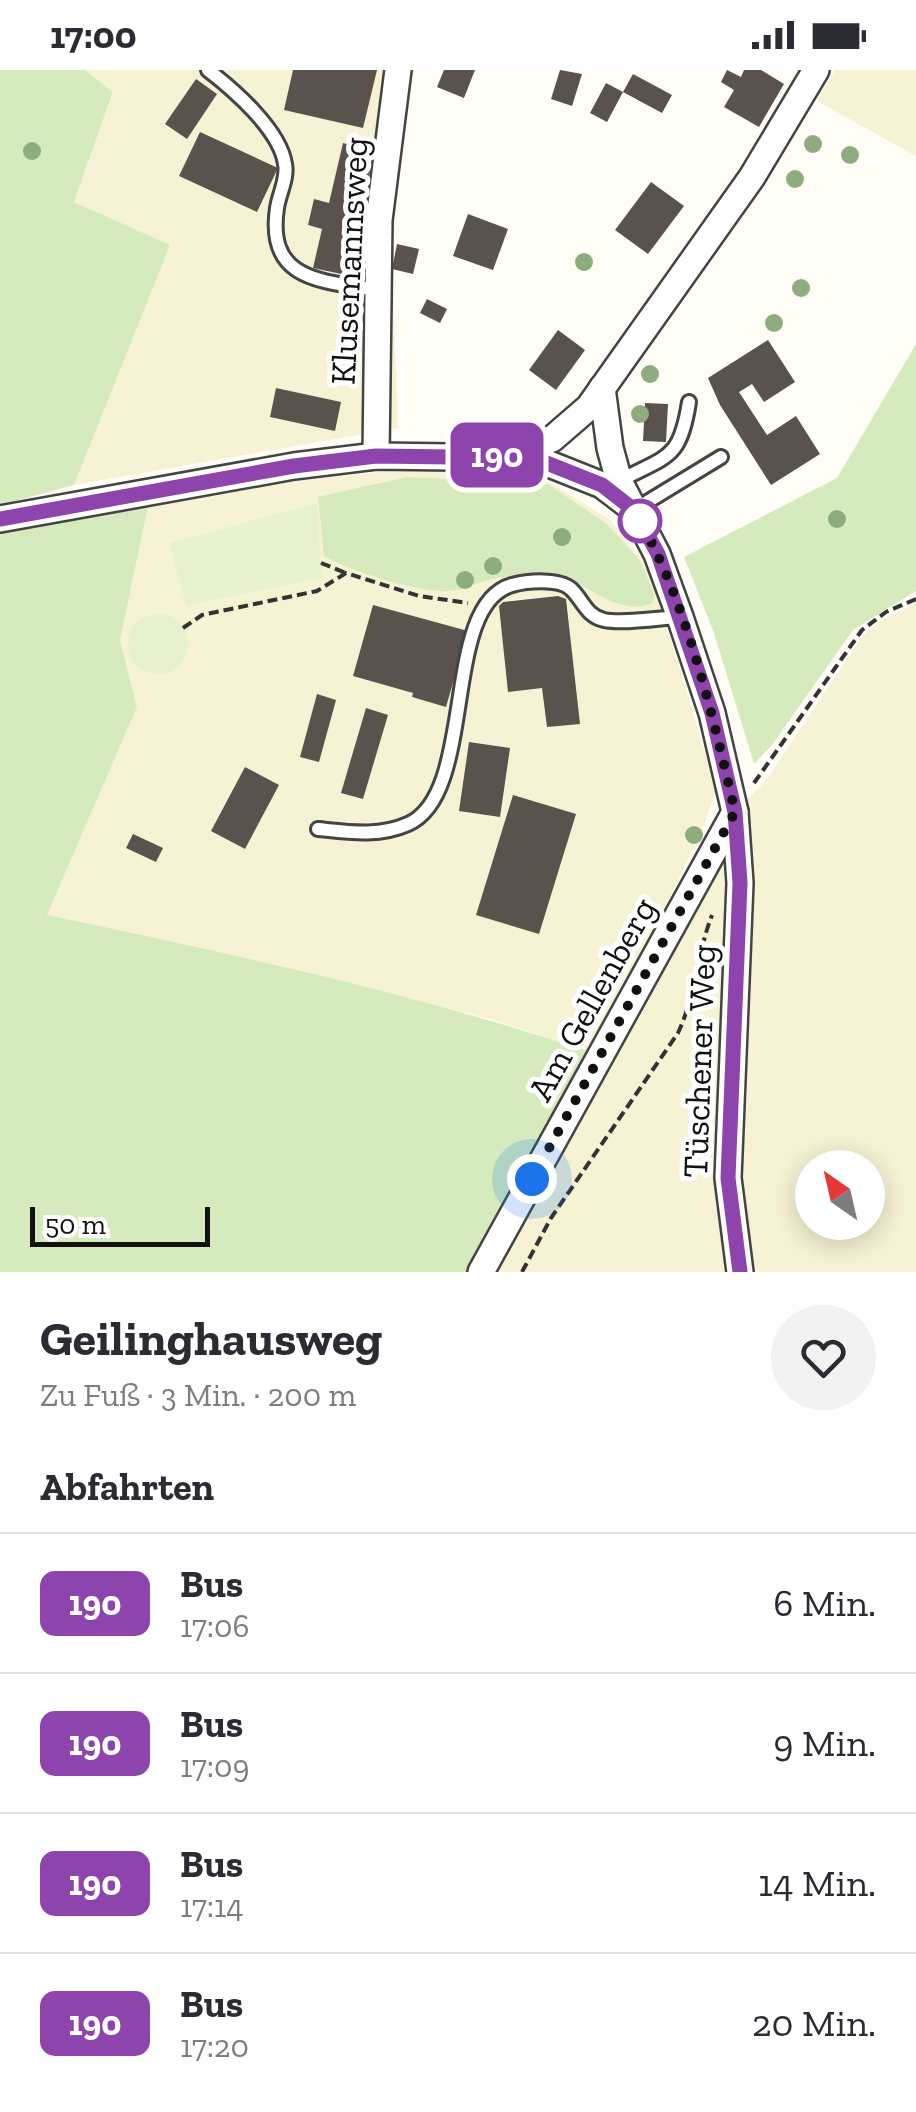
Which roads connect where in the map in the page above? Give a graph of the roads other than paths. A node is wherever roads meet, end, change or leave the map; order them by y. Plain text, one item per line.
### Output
1 (208, 70) edge
2 (398, 70) edge
3 (816, 70) edge
4 (378, 290) junction
5 (602, 388) junction
6 (690, 402) dead end
7 (507, 455) junction
8 (376, 456) junction
9 (720, 458) dead end
10 (619, 481) junction
11 (634, 510) junction
12 (0, 519) edge
13 (680, 617) junction
14 (735, 812) junction
15 (318, 829) dead end
16 (481, 1272) edge
17 (740, 1272) edge

1 - 4 lane
2 - 4 street, Klusemannsweg
3 - 5 street
4 - 8 street, Klusemannsweg
5 - 7 street
5 - 10 street, Tüschener Weg
6 - 10 lane
7 - 8 street
7 - 11 street, Tüschener Weg
8 - 12 street
9 - 11 lane
10 - 11 street, Tüschener Weg
11 - 13 street, Tüschener Weg
13 - 14 street, Tüschener Weg
13 - 15 lane
14 - 16 street, Am Gellenberg
14 - 17 street, Tüschener Weg

